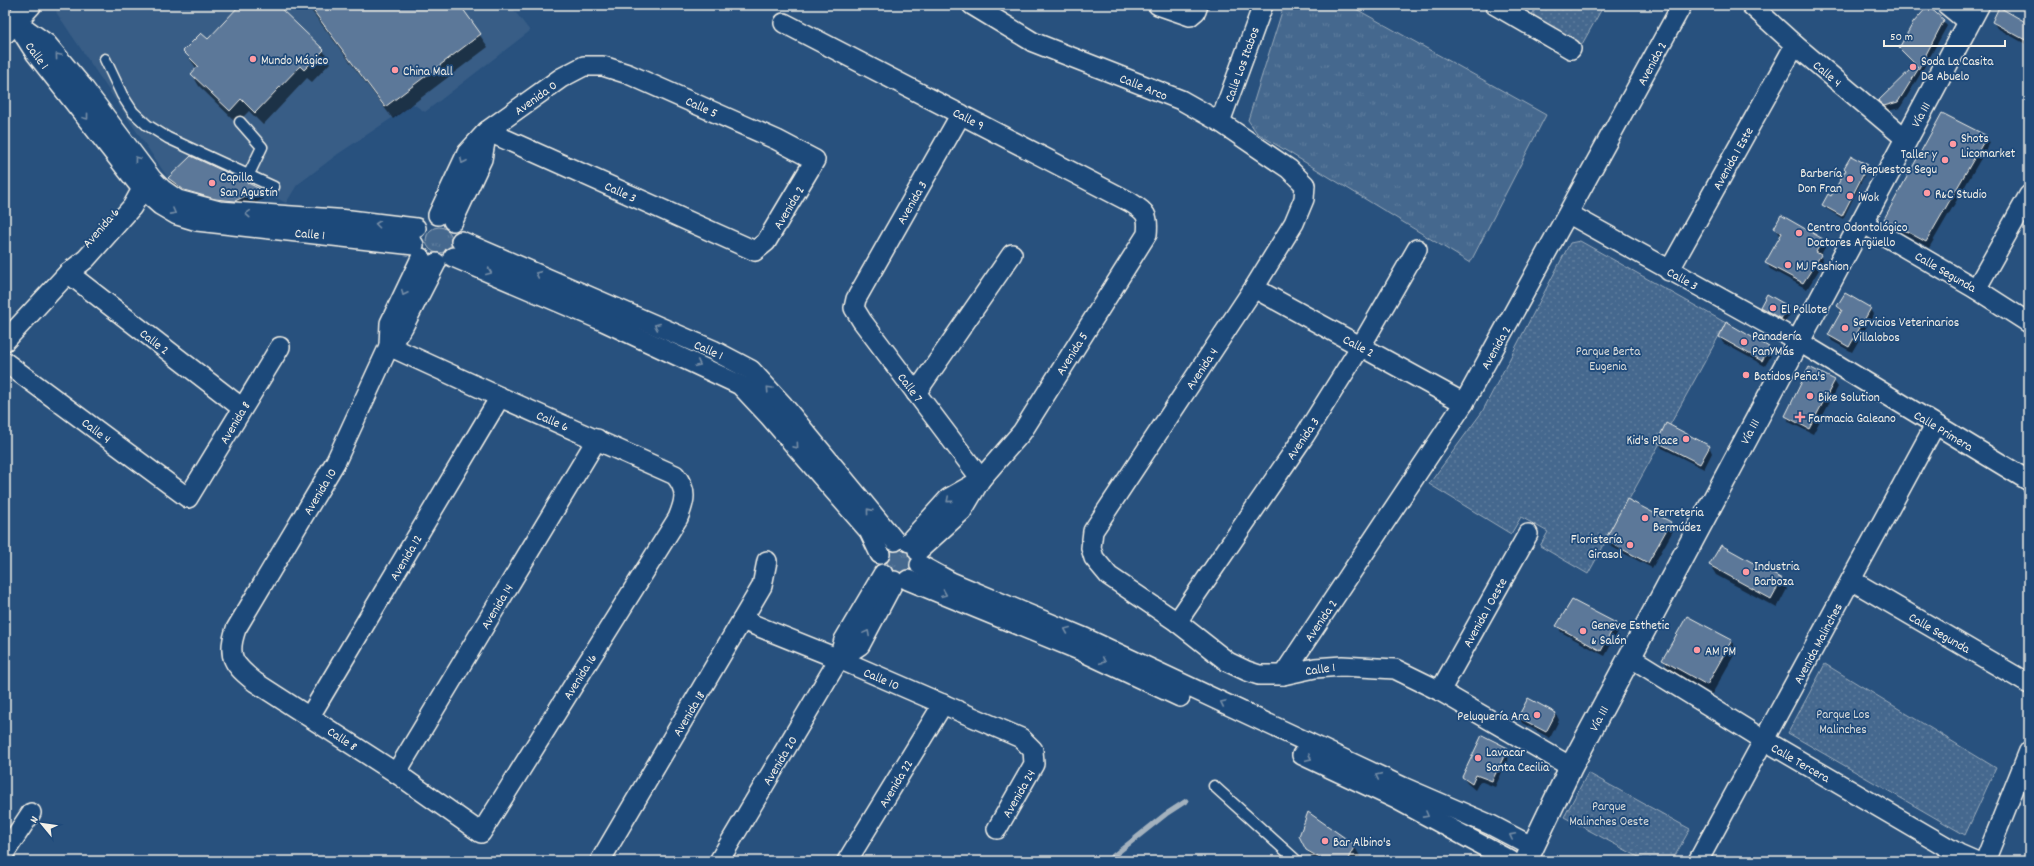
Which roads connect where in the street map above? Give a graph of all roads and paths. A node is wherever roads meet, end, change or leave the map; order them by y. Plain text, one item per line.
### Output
1 (30, 5) edge
2 (972, 5) edge
3 (1158, 5) edge
4 (1198, 5) edge
5 (1263, 5) edge
6 (1495, 5) edge
7 (1682, 5) edge
8 (1751, 5) edge
9 (1947, 5) edge
10 (1974, 14) edge
11 (784, 23) dead end
12 (10, 27) edge
13 (1795, 45) junction
14 (1571, 49) dead end
15 (105, 59) dead end
16 (584, 66) joint
17 (961, 114) junction
18 (240, 122) dead end
19 (1220, 122) junction
20 (487, 131) junction
21 (1906, 139) junction
22 (815, 160) joint
23 (249, 174) junction
24 (147, 184) junction
25 (1305, 185) joint
26 (274, 187) dead end
27 (2029, 195) edge
28 (1569, 214) junction
29 (446, 218) junction
30 (1148, 220) joint
31 (1861, 222) junction
32 (422, 248) junction
33 (457, 249) junction
34 (1417, 249) dead end
35 (755, 251) joint
36 (1012, 254) dead end
37 (1669, 271) junction
38 (68, 273) junction
39 (1254, 288) junction
40 (1976, 289) junction
41 (861, 291) joint
42 (2029, 323) edge
43 (5, 341) edge
44 (1798, 341) junction
45 (389, 346) junction
46 (1361, 346) junction
47 (280, 347) dead end
48 (5, 362) edge
49 (916, 393) junction
50 (500, 397) junction
51 (1464, 402) junction
52 (242, 408) junction
53 (776, 410) junction
54 (1935, 425) junction
55 (597, 439) junction
56 (982, 479) junction
57 (2029, 481) edge
58 (188, 498) joint
59 (678, 518) joint
60 (1528, 534) dead end
61 (1091, 548) joint
62 (911, 550) junction
63 (880, 554) junction
64 (767, 561) dead end
65 (895, 578) junction
66 (1851, 580) junction
67 (742, 620) junction
68 (1177, 622) junction
69 (236, 629) joint
70 (1082, 644) junction
71 (1630, 657) junction
72 (839, 659) junction
73 (1283, 675) junction
74 (2029, 684) edge
75 (1440, 691) junction
76 (943, 704) junction
77 (310, 716) junction
78 (1021, 738) joint
79 (1764, 740) junction
80 (2029, 751) edge
81 (1572, 767) junction
82 (396, 772) junction
83 (1214, 786) dead end
84 (1400, 793) junction
85 (31, 813) dead end
86 (997, 829) dead end
87 (480, 833) joint
88 (5, 852) edge
89 (1530, 854) edge
90 (600, 861) edge
91 (719, 861) edge
92 (848, 861) edge
93 (1297, 861) edge
94 (1511, 861) edge
95 (1698, 861) edge
96 (1975, 861) edge
97 (1984, 861) edge

1 - 12 main road
2 - 19 street, Calle Arco
3 - 4 street
5 - 19 street, Calle Los Itabos
6 - 14 street
7 - 28 street, Avenida 2
8 - 13 street, Calle 4
9 - 10 street
10 - 21 main road, Vía 111
11 - 17 street, Calle 9
12 - 24 street, Calle 1
13 - 21 street, Calle 4
13 - 37 street, Avenida 1 Este
15 - 23 lane
16 - 20 street, Avenida 0
16 - 22 street, Calle 5
17 - 30 street, Calle 9
17 - 41 street, Avenida 3
18 - 23 lane
19 - 25 street, Calle Arco
20 - 29 street
20 - 35 street, Calle 3
21 - 31 main road, Vía 111
22 - 35 street, Avenida 2
23 - 26 lane
24 - 32 street, Calle 1
24 - 38 street, Avenida 6
25 - 39 street, Avenida 4
27 - 40 street
28 - 37 street, Calle 3
28 - 51 street, Avenida 2
29 - 32 street
29 - 33 street
30 - 56 street, Avenida 5
31 - 40 street, Calle Segunda
31 - 44 main road, Vía 111
32 - 33 street
32 - 45 street, Avenida 10
33 - 53 street, Calle 1
34 - 46 street, Avenida 3
36 - 49 street
37 - 44 street, Calle 3
38 - 43 street, Avenida 6
38 - 52 street, Calle 2
39 - 46 street, Calle 2
39 - 61 street, Avenida 4
40 - 42 street, Calle Segunda
41 - 49 street, Calle 7
44 - 54 street, Calle Primera
44 - 71 main road, Vía 111
45 - 50 street, Calle 6
45 - 69 street, Avenida 10
46 - 51 street, Calle 2
46 - 68 street, Avenida 3
47 - 52 street, Avenida 8
48 - 58 street, Calle 4
49 - 56 street, Calle 7
50 - 55 street, Calle 6
50 - 77 street, Avenida 12
51 - 73 street, Avenida 2
52 - 58 street, Avenida 8
62 -> 53 street, Calle 1
53 -> 63 street, Calle 1
54 - 57 street, Calle Primera
54 - 66 street, Avenida Malinches
55 - 59 street, Calle 6
55 - 82 street, Avenida 14
56 - 62 street, Avenida 5
59 - 87 street, Avenida 16
60 - 75 street, Avenida 1 Oeste
61 - 68 street, Calle 1
62 - 63 street
62 - 65 street, Avenida 20
70 -> 62 street
63 - 65 street, Calle 1
64 - 67 street, Avenida 18
65 -> 70 street
65 - 72 street, Avenida 20
66 - 74 street, Calle Segunda
66 - 79 street, Avenida Malinches
67 - 72 street, Calle 10
67 - 90 street, Avenida 18
68 - 73 street, Calle 1
69 - 77 street, Calle 8
70 - 84 street
71 - 79 street, Calle Tercera
71 - 81 main road, Vía 111
72 - 76 street, Calle 10
72 - 91 street, Avenida 20
73 - 75 street, Calle 1
75 - 81 street, Calle 1
76 - 78 street, Calle 10
76 - 92 street, Avenida 22
77 - 82 street, Calle 8
78 - 86 street, Avenida 24
79 - 95 street, Avenida Malinches
79 - 96 street, Calle Tercera
80 - 97 street
81 - 89 main road, Vía 111
82 - 87 street, Calle 8
83 - 93 lane
89 -> 84 street
84 -> 94 street
85 - 88 street

